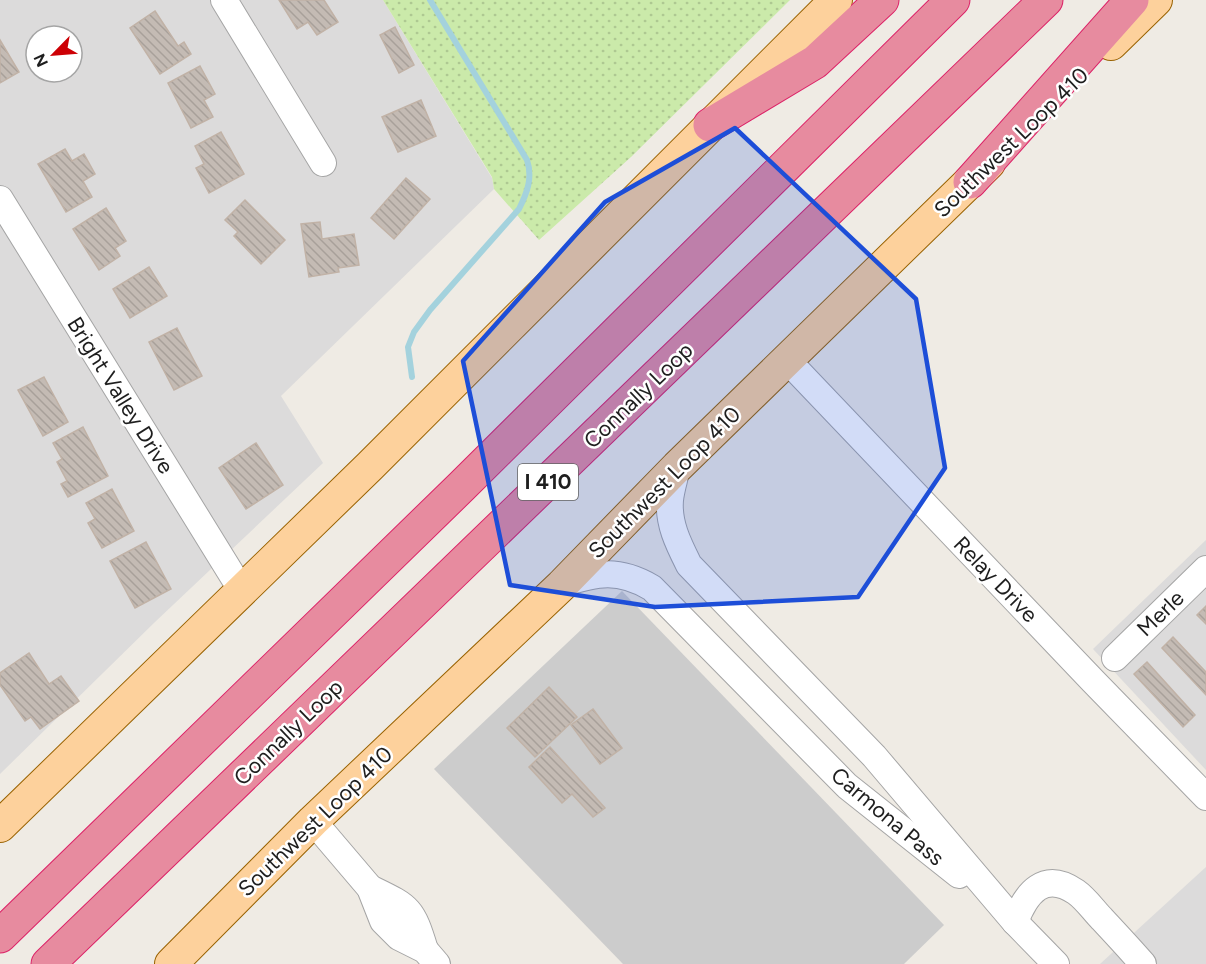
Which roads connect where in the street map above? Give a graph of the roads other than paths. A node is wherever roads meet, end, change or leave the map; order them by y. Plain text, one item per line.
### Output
1 (224, 0) edge
2 (836, 0) edge
3 (882, 0) edge
4 (953, 0) edge
5 (1046, 0) edge
6 (1132, 0) edge
7 (1156, 0) edge
8 (711, 126) junction
9 (323, 163) dead end
10 (970, 182) junction
11 (0, 199) edge
12 (788, 360) junction
13 (677, 467) junction
14 (1206, 569) edge
15 (562, 585) junction
16 (242, 591) junction
17 (1115, 658) dead end
18 (796, 677) junction
19 (766, 705) junction
20 (1206, 797) edge
21 (314, 821) junction
22 (0, 826) edge
23 (1015, 922) junction
24 (0, 936) edge
25 (431, 957) edge
26 (48, 964) edge
27 (171, 964) edge
28 (1056, 964) edge
29 (1143, 964) edge

1 - 9 street
2 - 8 main road
3 - 8 highway
4 - 24 highway, I 410
5 - 26 highway, Connally Loop / I 410
6 - 10 highway
7 - 10 main road, Southwest Loop 410
8 - 16 main road
10 - 12 main road, Southwest Loop 410
11 - 16 street, Bright Valley Drive
12 - 13 main road, Southwest Loop 410
12 - 20 street, Relay Drive
13 - 15 main road, Southwest Loop 410
13 - 18 street, Carmona Pass
14 - 17 street, Merle
15 - 19 street, Carmona Pass
15 - 21 main road, Southwest Loop 410
16 - 22 main road
18 - 19 street
18 - 23 street, Carmona Pass
19 - 23 street, Carmona Pass
21 - 25 street
21 - 27 main road, Southwest Loop 410
23 - 28 street, Carmona Pass
23 - 29 street

